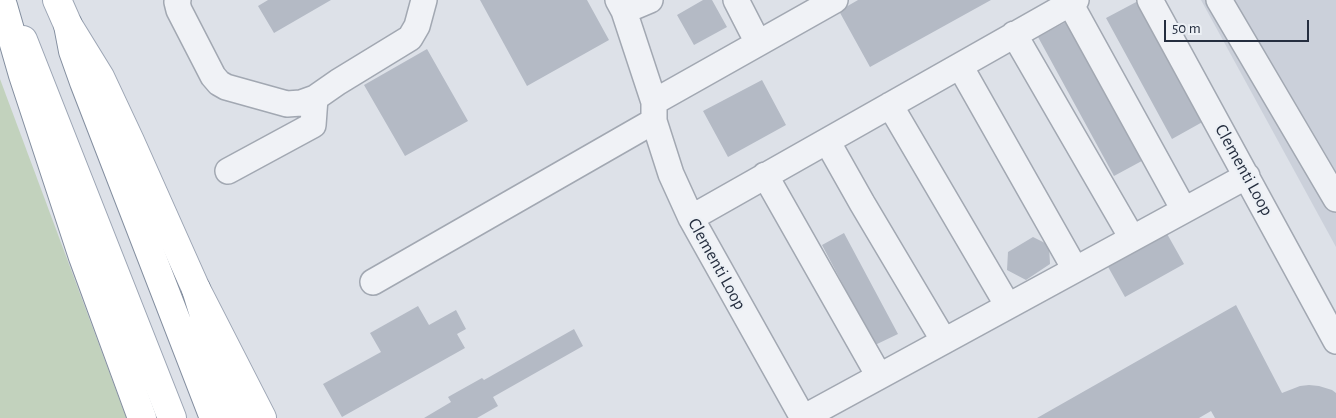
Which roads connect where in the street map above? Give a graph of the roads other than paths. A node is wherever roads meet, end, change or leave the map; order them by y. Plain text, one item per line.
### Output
1 (57, 0) edge
2 (178, 0) edge
3 (424, 0) edge
4 (650, 0) edge
5 (736, 0) edge
6 (835, 0) edge
7 (1150, 0) edge
8 (1219, 0) edge
9 (1073, 2) edge
10 (2, 3) edge
11 (621, 6) edge
12 (68, 25) junction
13 (1014, 34) junction
14 (758, 43) junction
15 (960, 66) junction
16 (315, 98) junction
17 (890, 105) junction
18 (654, 112) junction
19 (827, 141) junction
20 (228, 172) dead end
21 (765, 176) junction
22 (1247, 176) junction
23 (1336, 199) edge
24 (1184, 210) junction
25 (691, 218) junction
26 (1132, 238) junction
27 (1075, 269) junction
28 (373, 282) dead end
29 (196, 288) junction
30 (1008, 306) junction
31 (944, 341) junction
32 (1336, 341) edge
33 (879, 376) junction
34 (142, 418) edge
35 (172, 418) edge
36 (214, 418) edge
37 (236, 418) edge
38 (262, 418) edge
39 (803, 418) edge

1 - 12 main road
2 - 16 street
3 - 16 street
4 - 11 street
5 - 14 street
6 - 14 street
7 - 22 street, Clementi Loop
8 - 23 street
9 - 13 street
9 - 24 street
10 - 34 main road
10 - 35 main road
11 - 18 street, Clementi Loop
12 - 29 main road
12 - 36 main road
13 - 15 street
13 - 26 street
14 - 18 street
15 - 17 street
15 - 27 street
16 - 20 street
17 - 19 street
17 - 30 street
18 - 25 street, Clementi Loop
18 - 28 street
19 - 21 street
19 - 31 street
21 - 25 street
21 - 33 street
22 - 24 street
22 - 32 street, Clementi Loop
24 - 26 street
25 - 39 street, Clementi Loop
26 - 27 street
27 - 30 street
29 - 37 main road
29 - 38 main road
30 - 31 street
31 - 33 street
33 - 39 street

